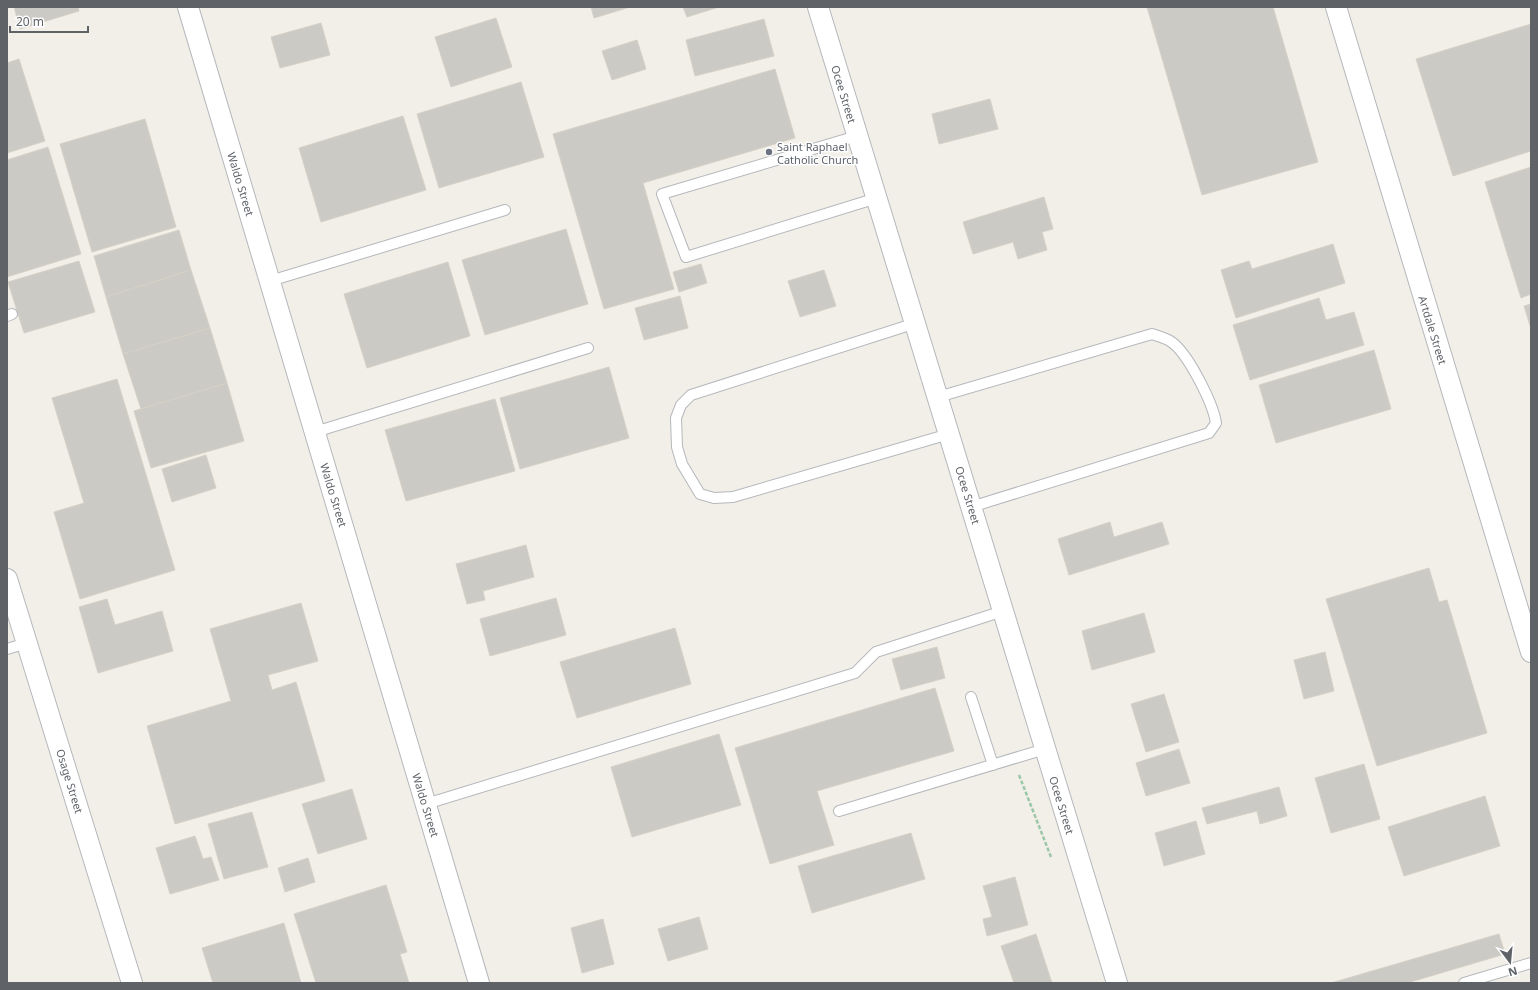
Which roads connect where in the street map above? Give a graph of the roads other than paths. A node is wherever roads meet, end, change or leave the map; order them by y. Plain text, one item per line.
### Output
1 (188, 7) edge
2 (818, 7) edge
3 (1336, 7) edge
4 (857, 136) junction
5 (877, 198) junction
6 (505, 210) dead end
7 (270, 281) junction
8 (916, 323) junction
9 (588, 348) dead end
10 (938, 397) junction
11 (315, 432) junction
12 (949, 434) junction
13 (971, 507) junction
14 (7, 579) edge
15 (1003, 611) junction
16 (27, 642) junction
17 (7, 649) edge
18 (1531, 652) edge
19 (971, 697) dead end
20 (1045, 749) junction
21 (993, 764) junction
22 (426, 804) junction
23 (839, 811) dead end
24 (1531, 963) edge
25 (132, 983) edge
26 (480, 983) edge
27 (1117, 983) edge
28 (1464, 983) edge

1 - 7 street, Waldo Street
2 - 4 street, Ocee Street
3 - 18 street, Artdale Street
4 - 5 street, Ocee Street
4 - 5 lane
5 - 8 street, Ocee Street
6 - 7 lane
7 - 11 street, Waldo Street
8 - 10 street, Ocee Street
8 - 12 lane
9 - 11 lane
10 - 12 street, Ocee Street
10 - 13 lane
11 - 22 street, Waldo Street
12 - 13 street, Ocee Street
13 - 15 street, Ocee Street
14 - 16 street, Osage Street
15 - 20 street, Ocee Street
15 - 22 lane
16 - 17 lane
16 - 25 street, Osage Street
19 - 21 lane
20 - 21 lane
20 - 27 street, Ocee Street
21 - 23 lane
22 - 26 street, Waldo Street
24 - 28 lane

